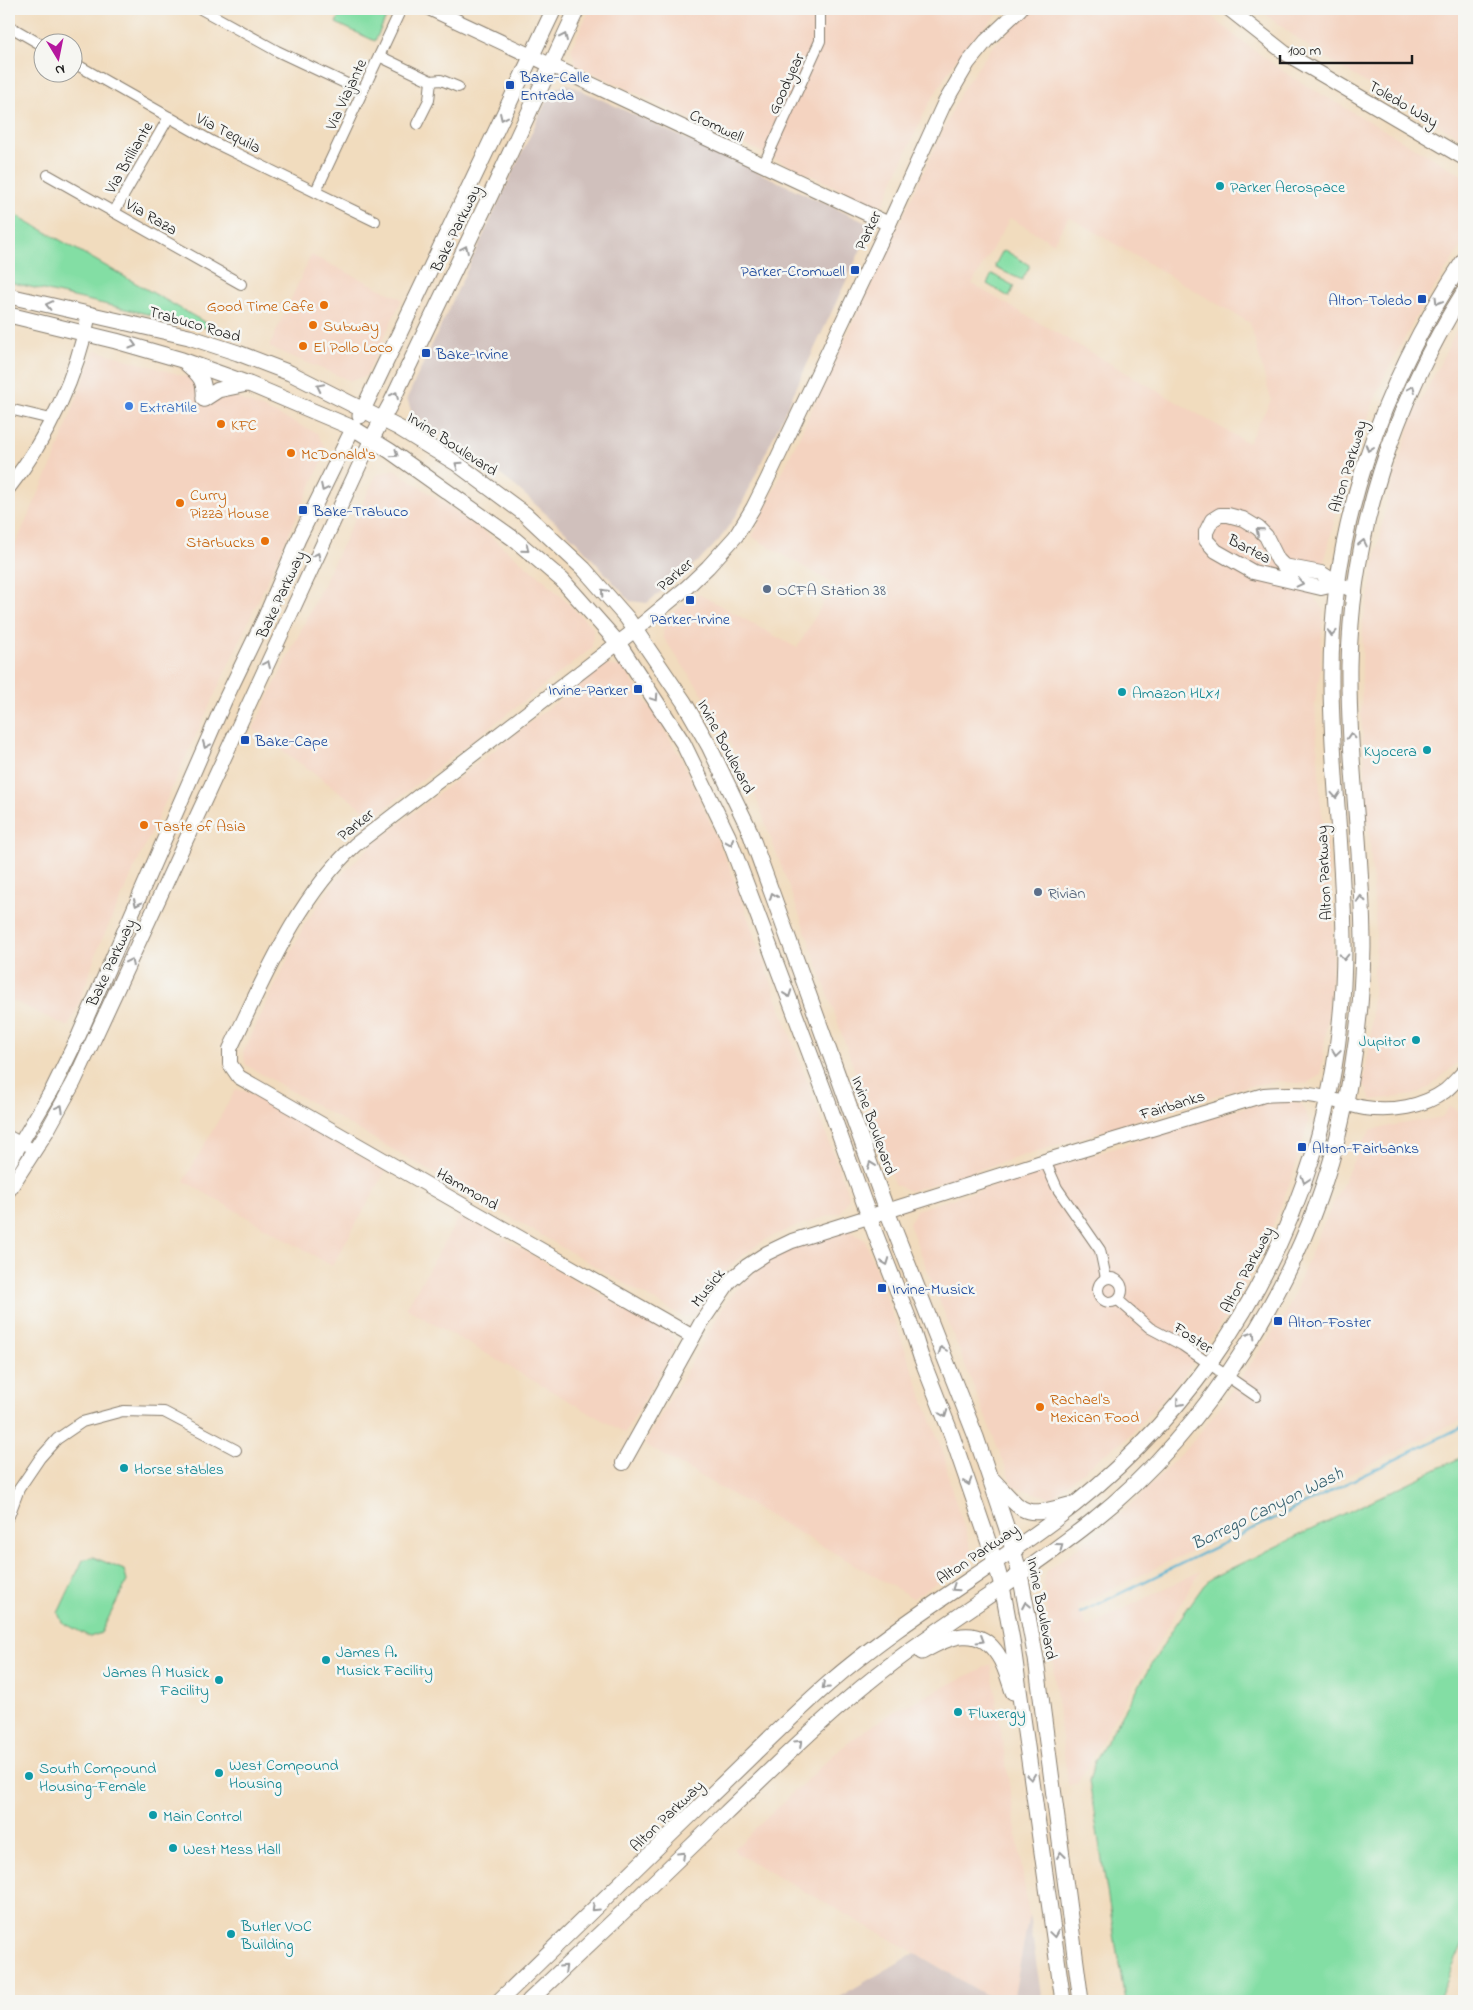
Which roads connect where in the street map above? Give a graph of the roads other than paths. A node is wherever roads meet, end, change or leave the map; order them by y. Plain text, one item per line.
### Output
1 (201, 9) edge
2 (401, 9) edge
3 (431, 9) edge
4 (554, 9) edge
5 (577, 9) edge
6 (820, 9) edge
7 (1020, 9) edge
8 (1229, 9) edge
9 (9, 27) edge
10 (32, 40) edge
11 (379, 56) junction
12 (531, 56) junction
13 (550, 66) junction
14 (82, 68) edge
15 (431, 80) junction
16 (458, 87) dead end
17 (362, 91) junction
18 (169, 117) junction
19 (417, 124) dead end
20 (1464, 158) edge
21 (762, 166) junction
22 (48, 175) dead end
23 (316, 191) junction
24 (114, 212) junction
25 (375, 221) dead end
26 (889, 224) junction
27 (1464, 260) edge
28 (241, 284) dead end
29 (1464, 292) edge
30 (9, 296) edge
31 (89, 314) junction
32 (9, 315) edge
33 (86, 333) junction
34 (182, 360) junction
35 (248, 384) junction
36 (9, 409) edge
37 (364, 409) junction
38 (383, 418) junction
39 (51, 419) junction
40 (353, 428) junction
41 (372, 438) junction
42 (9, 487) edge
43 (1338, 584) junction
44 (1355, 591) junction
45 (635, 630) junction
46 (618, 643) junction
47 (230, 1064) joint
48 (1464, 1072) edge
49 (1328, 1099) junction
50 (1346, 1104) junction
51 (9, 1136) edge
52 (22, 1143) junction
53 (35, 1150) junction
54 (1045, 1161) junction
55 (9, 1163) edge
56 (9, 1190) edge
57 (887, 1211) junction
58 (869, 1216) junction
59 (1106, 1278) junction
60 (1118, 1300) junction
61 (693, 1337) junction
62 (1210, 1365) junction
63 (1225, 1376) junction
64 (1256, 1396) dead end
65 (236, 1450) dead end
66 (623, 1463) dead end
67 (990, 1477) junction
68 (1079, 1502) junction
69 (9, 1516) edge
70 (1013, 1550) junction
71 (995, 1562) junction
72 (1020, 1574) junction
73 (1002, 1586) junction
74 (861, 1688) junction
75 (1024, 1729) junction
76 (697, 1810) junction
77 (624, 1911) junction
78 (498, 2001) edge
79 (529, 2001) edge
80 (1064, 2001) edge
81 (1081, 2001) edge

1 - 17 street
2 - 11 street, Via Viajante
3 - 12 street, Cromwell
4 - 12 main road, Bake Parkway
13 -> 5 main road, Bake Parkway
6 - 21 street, Goodyear
7 - 26 street, Parker
8 - 20 street, Toledo Way
9 - 10 street
11 - 15 street
11 - 17 street, Via Viajante
12 - 13 street, Cromwell
12 -> 37 main road, Bake Parkway
13 - 21 street, Cromwell
38 -> 13 main road, Bake Parkway
14 - 18 street, Via Tequila
15 - 16 street
15 - 19 street
17 - 23 street, Via Viajante
18 - 23 street, Via Tequila
18 - 24 street, Via Brilliante
21 - 26 street, Cromwell
22 - 24 street, Via Raza
23 - 25 street, Via Tequila
24 - 28 street, Via Raza
26 - 45 street, Parker
27 -> 43 main road, Alton Parkway
44 -> 29 main road, Alton Parkway
31 -> 30 main road, Trabuco Road
31 - 33 street
37 -> 31 main road, Trabuco Road
32 - 33 main road
33 -> 34 main road
33 - 39 street
34 - 35 main road
34 - 35 main road
35 - 40 main road
36 - 39 street
37 - 38 main road, Irvine Boulevard
37 - 40 main road, Bake Parkway
38 - 41 main road, Bake Parkway
45 -> 38 main road, Irvine Boulevard
39 - 42 street
40 - 41 main road
40 -> 52 street, Bake Parkway
41 -> 46 main road
53 -> 41 street, Bake Parkway
43 -> 43 street, Bartea
43 - 44 street, Bartea
43 -> 49 main road, Alton Parkway
50 -> 44 main road, Alton Parkway
45 - 46 street, Parker
57 -> 45 main road, Irvine Boulevard
46 - 47 street, Parker
46 -> 58 main road
47 - 61 street, Hammond
48 - 50 street, Fairbanks
49 - 50 street, Fairbanks
49 - 54 street, Fairbanks
49 -> 62 main road, Alton Parkway
63 -> 50 main road, Alton Parkway
51 - 52 street
52 - 53 street
52 - 55 street, Bake Parkway
53 - 56 street, Bake Parkway
54 - 57 street, Fairbanks
54 - 59 street
57 - 58 street, Musick
67 -> 57 main road, Irvine Boulevard
58 - 61 street, Musick
58 -> 71 main road
59 - 60 street
59 - 60 street
60 - 62 street, Foster
61 - 66 street, Musick
62 - 63 street, Foster
62 -> 68 main road, Alton Parkway
63 - 64 street, Foster
72 -> 63 main road, Alton Parkway
65 - 69 street
67 - 68 main road
67 - 70 main road, Irvine Boulevard
68 - 70 main road, Alton Parkway
70 - 71 main road, Alton Parkway
70 - 72 main road, Irvine Boulevard
71 - 73 main road
71 -> 76 main road, Alton Parkway
72 - 73 main road, Alton Parkway
81 -> 72 main road, Irvine Boulevard
73 - 74 main road, Alton Parkway
73 - 75 main road
74 -> 75 main road
77 -> 74 main road, Alton Parkway
75 -> 80 main road
76 - 77 main road
76 -> 78 main road, Alton Parkway
79 -> 77 main road, Alton Parkway

